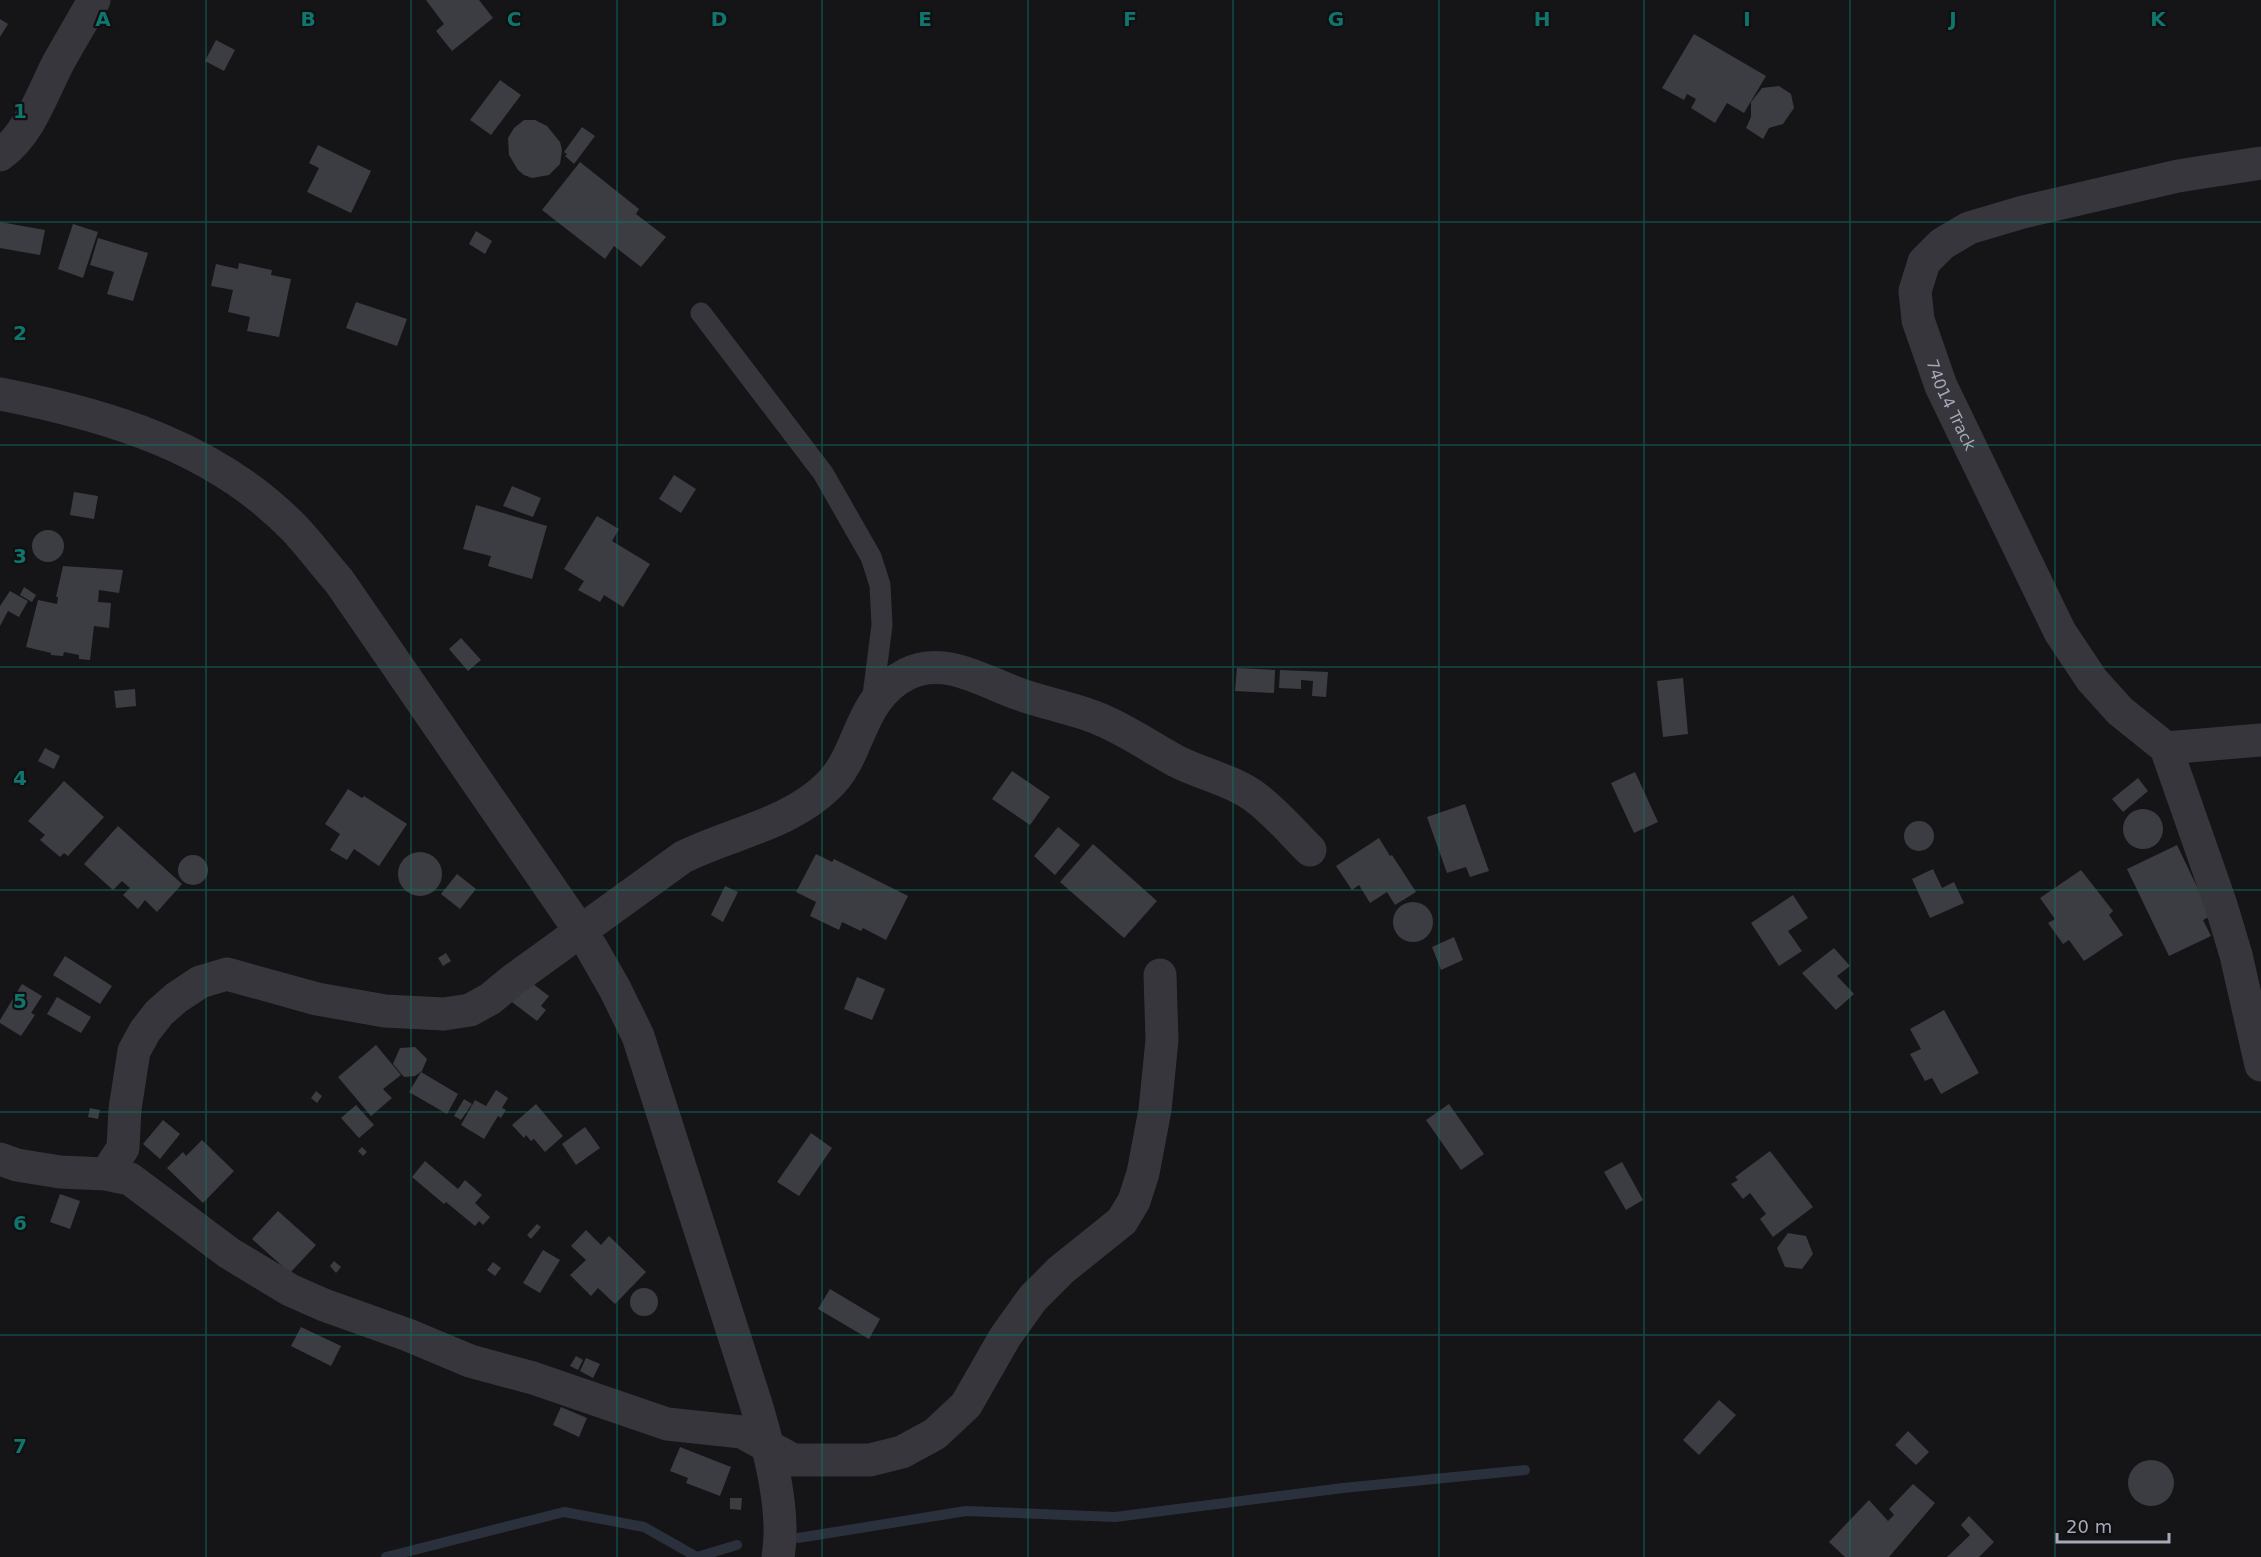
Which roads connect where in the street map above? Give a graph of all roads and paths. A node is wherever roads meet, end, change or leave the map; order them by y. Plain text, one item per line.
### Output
1 (94, 0) edge
2 (0, 155) edge
3 (2261, 164) edge
4 (701, 313) dead end
5 (0, 394) edge
6 (872, 705) junction
7 (2261, 740) edge
8 (2166, 748) junction
9 (1310, 850) dead end
10 (580, 931) junction
11 (1160, 975) dead end
12 (2261, 1065) edge
13 (0, 1159) edge
14 (106, 1174) junction
15 (769, 1448) junction
16 (778, 1557) edge

1 - 2 street
3 - 8 street, 74014 Track
4 - 6 lane
5 - 10 street
6 - 9 street
6 - 10 street
7 - 8 street
8 - 12 street
10 - 14 street
10 - 15 street
11 - 15 street
13 - 14 street
14 - 15 street
15 - 16 street

